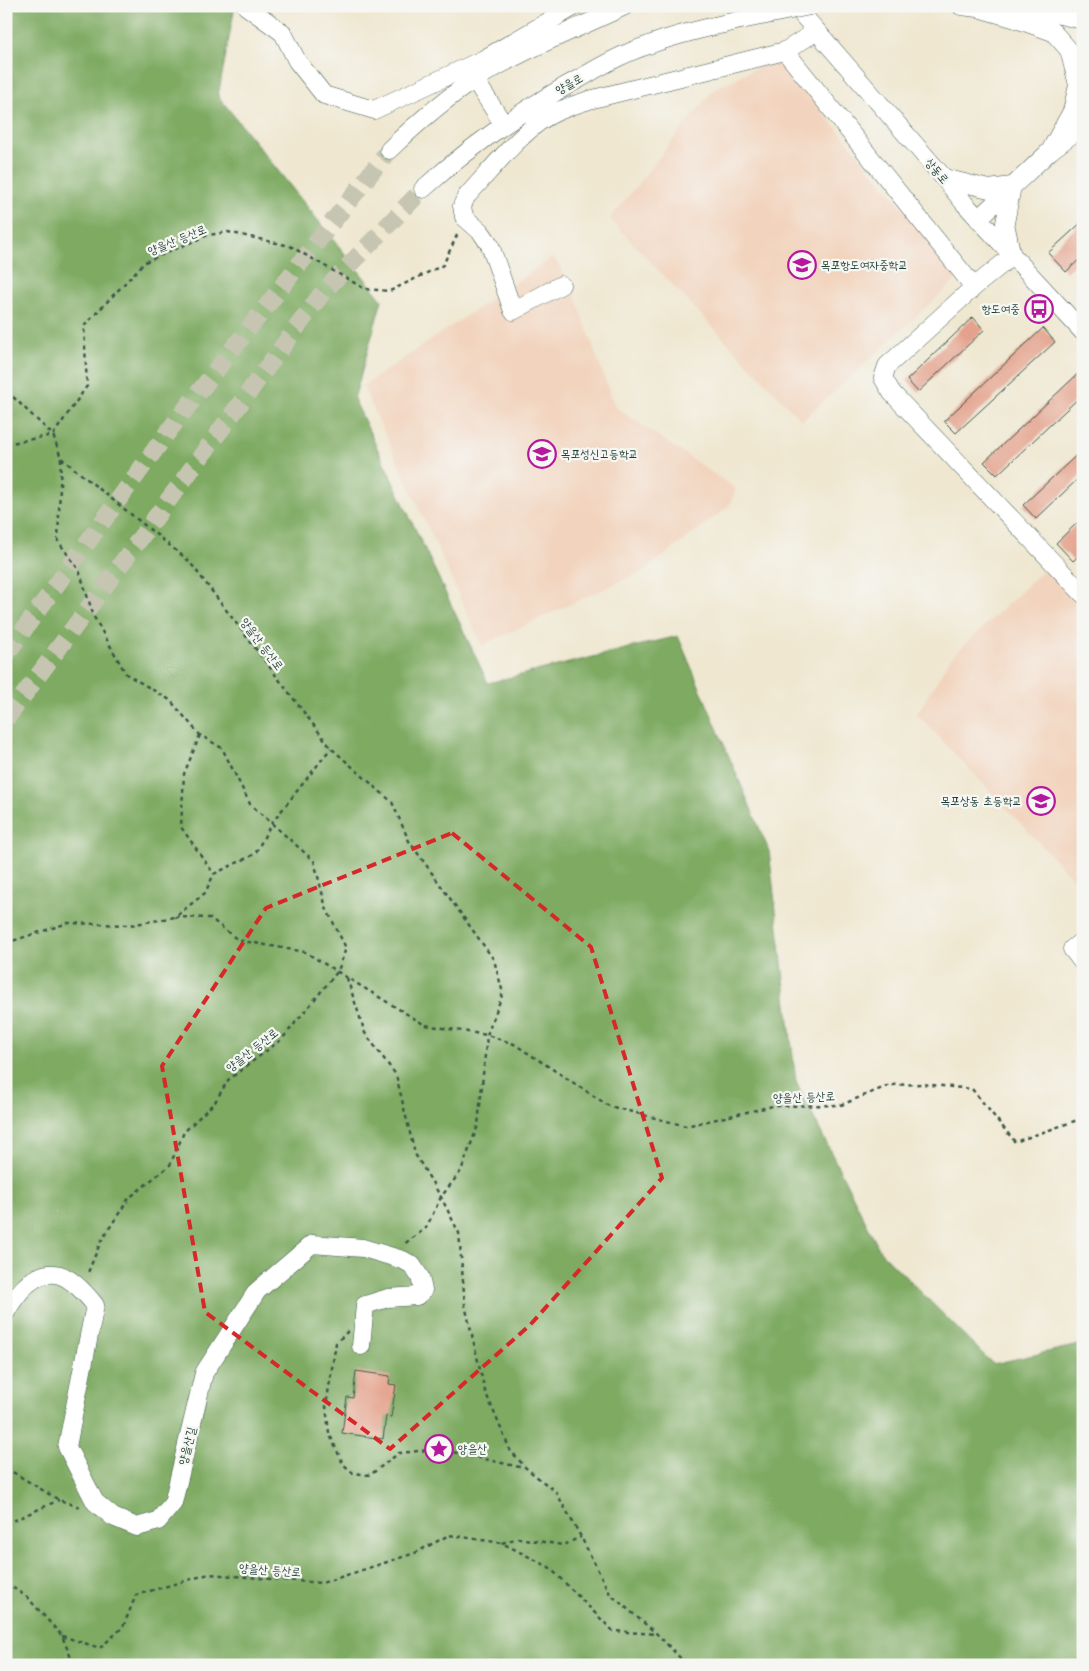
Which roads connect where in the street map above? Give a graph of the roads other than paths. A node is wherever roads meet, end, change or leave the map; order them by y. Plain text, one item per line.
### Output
1 (246, 6) edge
2 (575, 6) edge
3 (626, 6) edge
4 (795, 6) edge
5 (810, 6) edge
6 (961, 6) edge
7 (1017, 6) edge
8 (1083, 20) edge
9 (817, 31) junction
10 (784, 51) junction
11 (475, 80) junction
12 (504, 125) junction
13 (1083, 126) edge
14 (389, 150) tunnel mouth
15 (1050, 151) junction
16 (944, 178) junction
17 (1012, 186) junction
18 (423, 189) tunnel mouth
19 (978, 219) junction
20 (1012, 256) junction
21 (561, 285) dead end
22 (974, 287) junction
23 (1083, 332) edge
24 (1083, 594) edge
25 (6, 1312) edge
26 (361, 1346) dead end

1 - 2 street
3 - 11 street
4 - 9 street, 상동로
5 - 12 street, 양을로, bridge
6 - 15 street
7 - 8 street
9 - 10 street
9 - 16 street, 상동로
10 - 21 street
10 - 22 street
11 - 12 street
11 - 14 street
12 - 18 street, 양을로
13 - 15 street
15 - 17 street
16 - 17 street
16 - 19 street, 상동로
17 - 19 street
17 - 20 street
19 - 20 street, 상동로
20 - 22 street
20 - 23 street, 상동로
22 - 24 street
25 - 26 street, 양을산길

